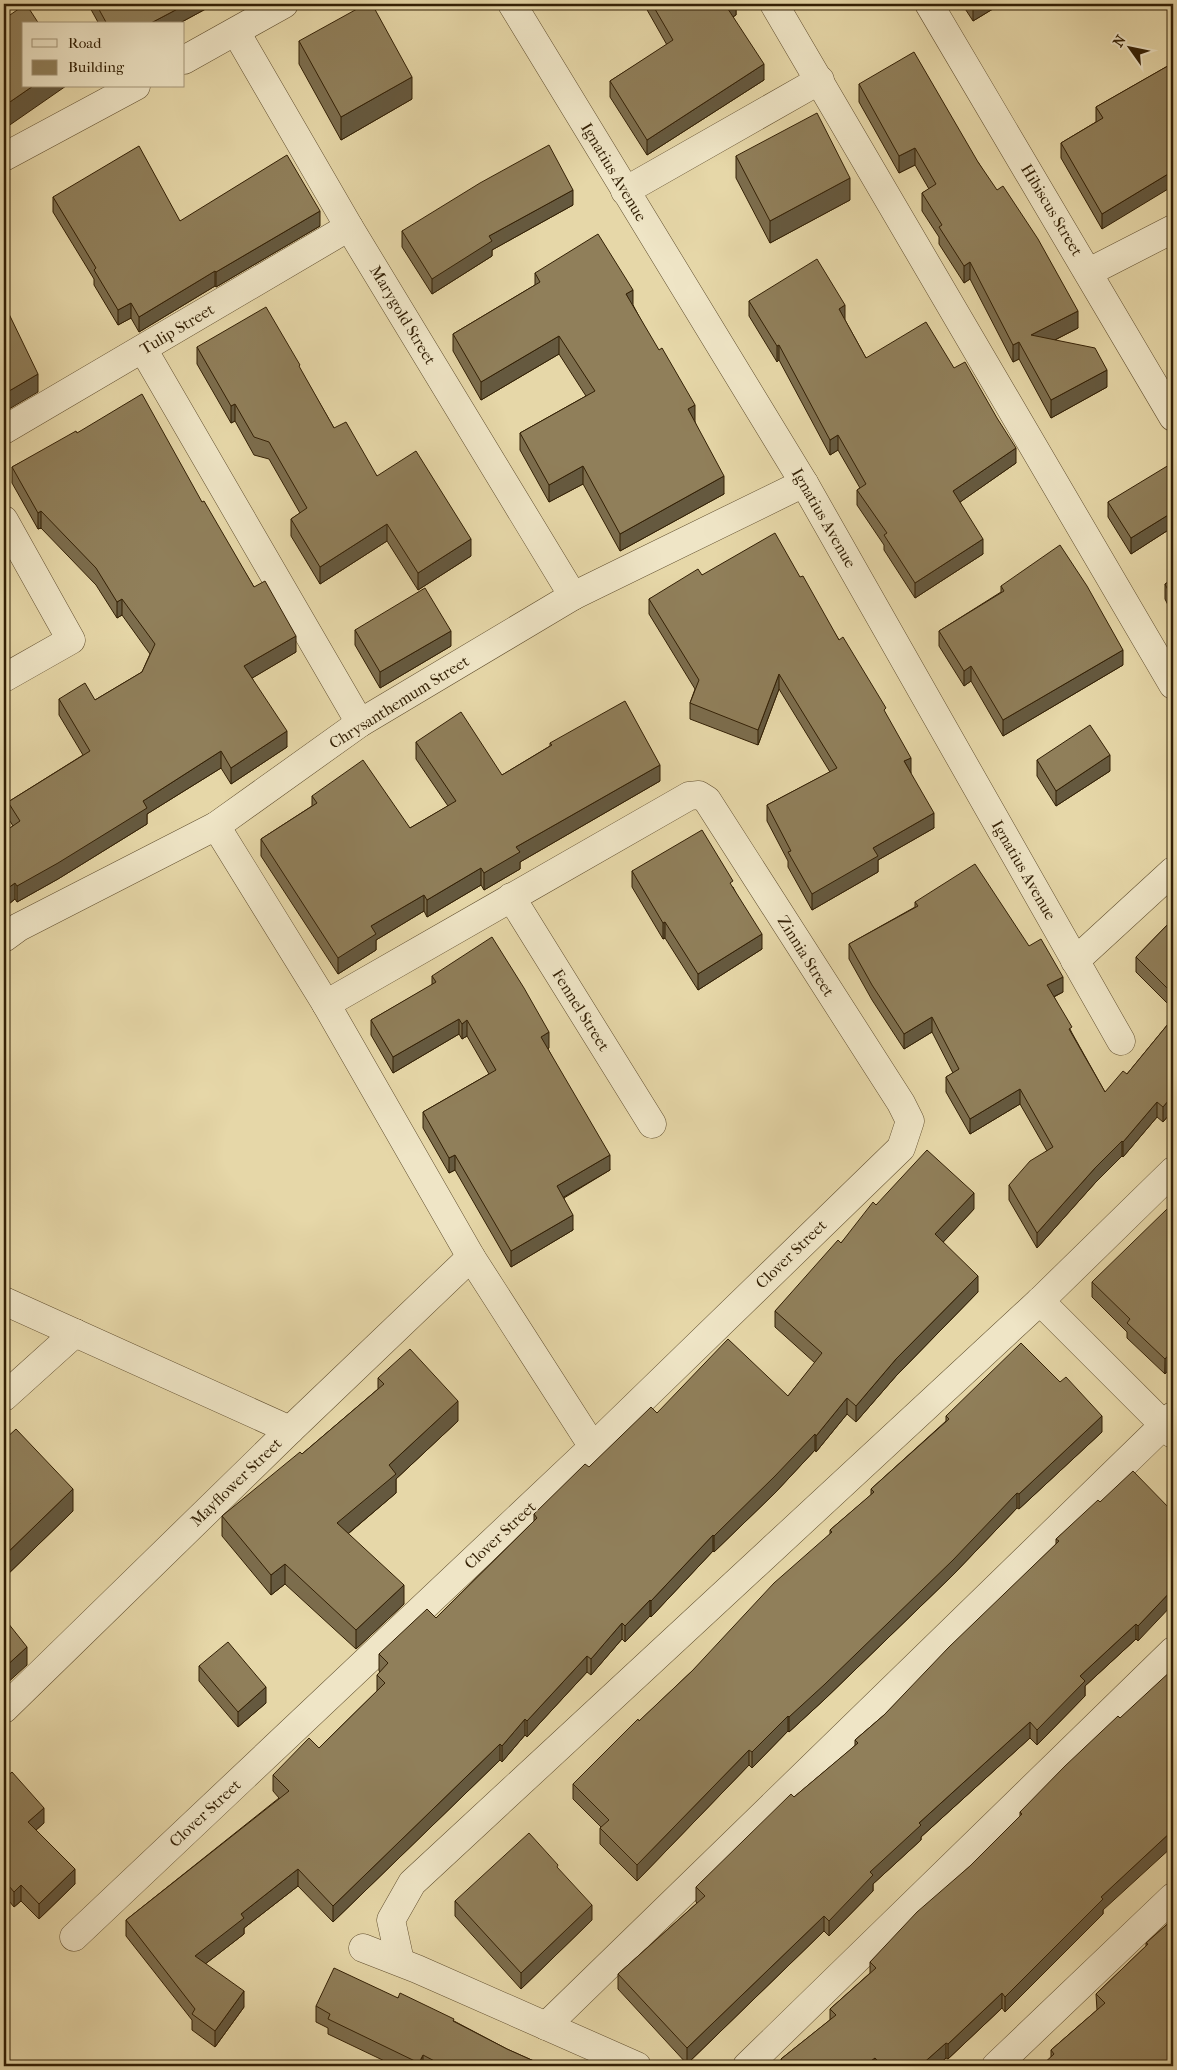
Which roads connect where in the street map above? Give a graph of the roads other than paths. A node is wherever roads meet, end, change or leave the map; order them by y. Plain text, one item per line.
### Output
1 (284, 4) edge
2 (512, 4) edge
3 (774, 4) edge
4 (928, 4) edge
5 (236, 32) junction
6 (185, 59) edge
7 (820, 80) junction
8 (132, 88) edge
9 (4, 158) edge
10 (625, 191) junction
11 (349, 227) junction
12 (1173, 229) edge
13 (1089, 272) junction
14 (143, 349) junction
15 (1173, 417) edge
16 (4, 430) edge
17 (804, 483) junction
18 (4, 520) edge
19 (573, 596) junction
20 (4, 678) edge
21 (1173, 685) edge
22 (360, 724) junction
23 (216, 826) junction
24 (1173, 871) edge
25 (511, 897) junction
26 (4, 938) edge
27 (1075, 961) junction
28 (326, 1004) junction
29 (1121, 1041) dead end
30 (910, 1121) joint
31 (652, 1124) dead end
32 (1173, 1172) edge
33 (471, 1257) junction
34 (4, 1301) edge
35 (1040, 1301) junction
36 (75, 1333) junction
37 (4, 1397) edge
38 (1170, 1425) edge
39 (290, 1430) junction
40 (592, 1447) junction
41 (1173, 1651) edge
42 (4, 1709) edge
43 (1173, 1897) edge
44 (74, 1937) dead end
45 (363, 1948) dead end
46 (400, 1961) junction
47 (546, 2026) junction
48 (637, 2066) edge
49 (747, 2066) edge
50 (996, 2066) edge

1 - 5 street
2 - 10 street, Ignatius Avenue
3 - 7 street
4 - 13 street, Hibiscus Street
5 - 6 street
5 - 11 street, Marygold Street
7 - 10 street
7 - 21 street
8 - 9 street
10 - 17 street, Ignatius Avenue
11 - 14 street, Tulip Street
11 - 19 street, Marygold Street
12 - 13 street
13 - 15 street, Hibiscus Street
14 - 16 street, Tulip Street
14 - 22 street
17 - 19 street, Chrysanthemum Street
17 - 27 street, Ignatius Avenue
18 - 20 street
19 - 22 street, Chrysanthemum Street
22 - 23 street, Chrysanthemum Street
23 - 26 street, Chrysanthemum Street
23 - 28 street
24 - 27 street
25 - 28 street
25 - 30 street, Zinnia Street
25 - 31 street, Fennel Street
27 - 29 street, Ignatius Avenue
28 - 33 street
30 - 40 street, Clover Street
32 - 35 street
33 - 39 street, Mayflower Street
33 - 40 street
34 - 36 street
35 - 38 street
35 - 46 street
36 - 37 street
36 - 39 street
38 - 47 street
39 - 42 street, Mayflower Street
40 - 44 street, Clover Street
41 - 49 street
43 - 50 street
45 - 46 street
46 - 47 street
47 - 48 street

